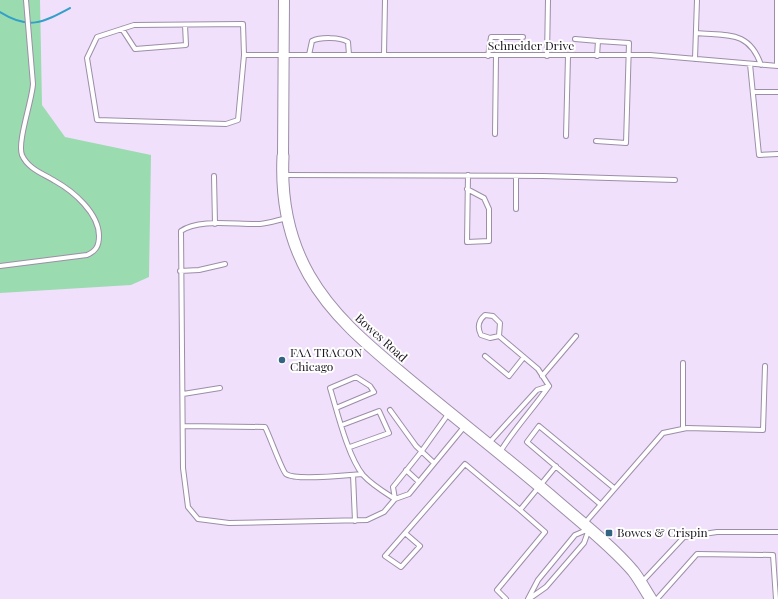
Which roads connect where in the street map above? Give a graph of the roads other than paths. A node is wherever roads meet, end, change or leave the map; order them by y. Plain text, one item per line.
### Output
1 (284, 0) edge
2 (385, 0) edge
3 (548, 0) edge
4 (697, 0) edge
5 (777, 0) edge
6 (26, 2) edge
7 (185, 25) junction
8 (122, 29) junction
9 (696, 33) junction
10 (524, 37) dead end
11 (575, 39) dead end
12 (598, 41) junction
13 (244, 55) junction
14 (284, 55) junction
15 (309, 55) junction
16 (349, 55) junction
17 (384, 55) junction
18 (628, 55) junction
19 (488, 56) junction
20 (496, 56) junction
21 (547, 56) junction
22 (568, 56) junction
23 (597, 56) junction
24 (695, 59) junction
25 (750, 64) junction
26 (761, 65) junction
27 (778, 66) edge
28 (753, 92) junction
29 (778, 92) edge
30 (495, 134) dead end
31 (566, 136) dead end
32 (596, 141) dead end
33 (778, 154) edge
34 (283, 156) joint
35 (282, 175) junction
36 (468, 175) junction
37 (214, 176) dead end
38 (516, 176) junction
39 (675, 180) dead end
40 (468, 189) junction
41 (516, 209) dead end
42 (287, 218) junction
43 (215, 224) junction
44 (225, 264) dead end
45 (0, 266) edge
46 (180, 271) junction
47 (499, 336) junction
48 (576, 336) dead end
49 (485, 356) dead end
50 (524, 358) junction
51 (683, 363) dead end
52 (765, 366) dead end
53 (542, 376) junction
54 (549, 386) junction
55 (220, 388) dead end
56 (183, 394) junction
57 (336, 408) junction
58 (390, 410) dead end
59 (449, 413) junction
60 (342, 425) junction
61 (184, 426) junction
62 (465, 427) junction
63 (683, 429) junction
64 (489, 443) junction
65 (350, 447) junction
66 (422, 452) junction
67 (500, 452) junction
68 (434, 463) junction
69 (556, 466) junction
70 (406, 470) junction
71 (362, 474) junction
72 (353, 475) junction
73 (419, 482) junction
74 (540, 487) junction
75 (614, 488) junction
76 (395, 499) junction
77 (600, 504) junction
78 (520, 510) junction
79 (355, 520) junction
80 (586, 526) junction
81 (778, 532) edge
82 (405, 533) junction
83 (641, 583) junction
84 (506, 599) edge
85 (528, 599) edge
86 (651, 599) edge
87 (657, 599) edge
88 (776, 599) edge

1 - 14 street, Bowes Road
2 - 17 lane
3 - 21 lane
4 - 9 lane
5 - 27 lane
6 - 45 lane
7 - 8 lane
7 - 8 lane
7 - 13 lane
8 - 13 lane
9 - 24 lane
9 - 26 lane
10 - 19 lane
11 - 12 lane
12 - 18 lane
12 - 23 lane
13 - 14 lane, Schneider Drive
14 - 15 lane, Schneider Drive
14 - 34 street, Bowes Road
15 - 16 lane, Schneider Drive
15 - 16 lane
16 - 17 lane, Schneider Drive
17 - 19 lane, Schneider Drive
18 - 23 lane, Schneider Drive
18 - 24 lane, Schneider Drive
18 - 32 lane
19 - 20 lane, Schneider Drive
20 - 21 lane, Schneider Drive
20 - 30 lane
21 - 22 lane, Schneider Drive
22 - 23 lane, Schneider Drive
22 - 31 lane
24 - 25 lane, Schneider Drive
25 - 26 lane, Schneider Drive
25 - 28 lane
26 - 27 lane, Schneider Drive
28 - 29 lane
28 - 33 lane
34 - 35 main road, Bowes Road
35 - 36 lane
35 - 42 main road, Bowes Road
36 - 38 lane
36 - 40 lane
37 - 43 lane
38 - 39 lane
38 - 41 lane
40 - 40 lane
42 - 43 lane
42 - 59 main road, Bowes Road
43 - 46 lane
44 - 46 lane
46 - 56 lane
47 - 47 lane
47 - 50 lane
48 - 53 lane
49 - 50 lane
50 - 53 lane
51 - 63 lane
52 - 63 lane
53 - 54 lane
54 - 64 lane
54 - 67 lane
55 - 56 lane
56 - 61 lane
57 - 57 lane
57 - 60 lane
58 - 66 lane
59 - 62 main road, Bowes Road
59 - 66 lane
60 - 65 lane
60 - 65 lane
61 - 72 lane
61 - 79 lane
62 - 64 main road, Bowes Road
62 - 68 lane
63 - 75 lane
64 - 67 main road, Bowes Road
65 - 71 lane
66 - 68 lane
66 - 70 lane
67 - 74 main road, Bowes Road
68 - 73 lane
69 - 74 lane
69 - 75 lane
69 - 77 lane
70 - 73 lane
70 - 76 lane
71 - 72 lane
71 - 76 lane
72 - 79 lane
73 - 76 lane
74 - 78 lane
74 - 80 main road, Bowes Road
75 - 77 lane
76 - 79 lane
77 - 80 lane
78 - 82 lane
78 - 84 lane
80 - 83 main road, Bowes Road
80 - 85 lane
80 - 85 lane
81 - 83 lane
82 - 82 lane
83 - 86 main road, Bowes Road
87 - 88 lane

